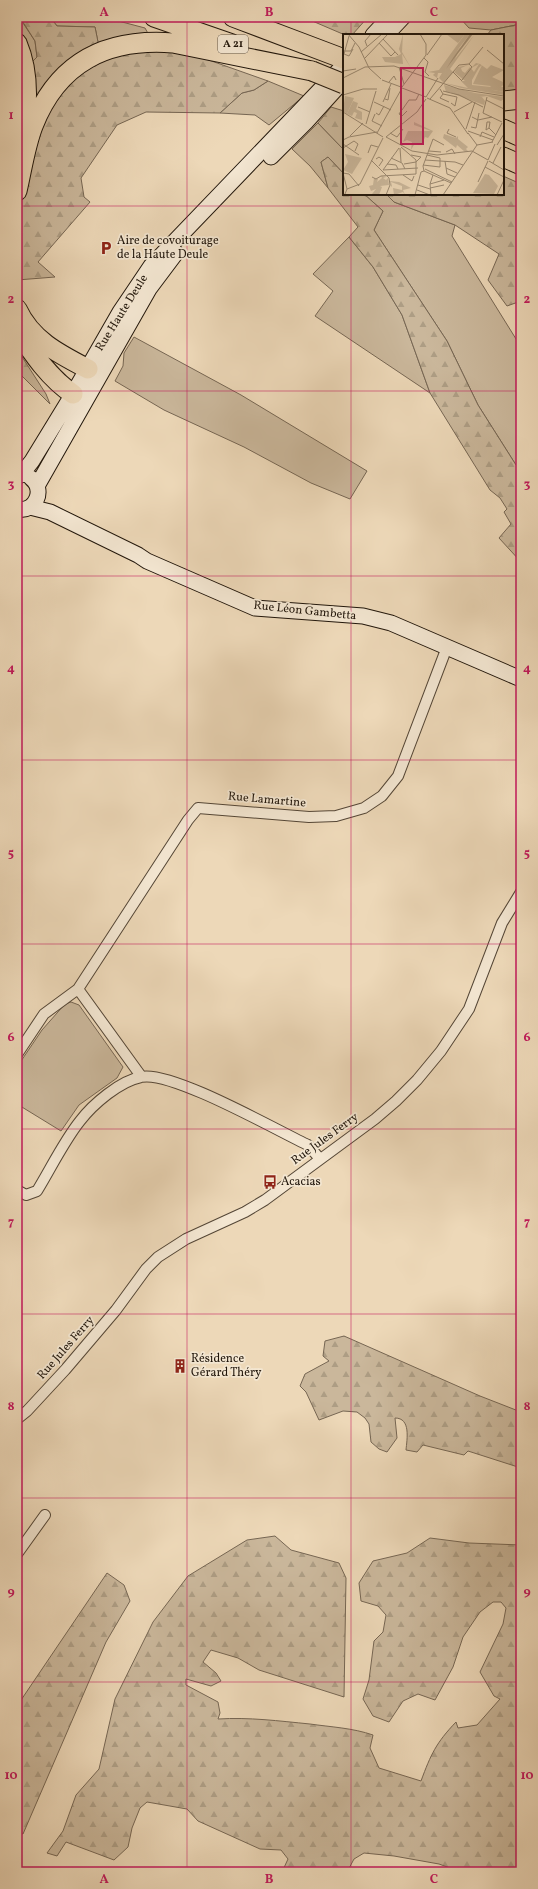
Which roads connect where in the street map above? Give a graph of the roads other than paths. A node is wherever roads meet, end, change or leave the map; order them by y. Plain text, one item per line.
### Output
1 (154, 17) edge
2 (233, 17) edge
3 (390, 17) edge
4 (403, 17) edge
5 (373, 34) edge
6 (387, 34) edge
7 (17, 42) edge
8 (340, 60) edge
9 (312, 71) junction
10 (343, 81) edge
11 (343, 84) edge
12 (521, 100) edge
13 (504, 101) edge
14 (504, 129) edge
15 (521, 137) edge
16 (17, 155) edge
17 (504, 157) edge
18 (521, 165) edge
19 (17, 191) edge
20 (17, 308) edge
21 (17, 330) edge
22 (88, 369) junction
23 (79, 398) junction
24 (19, 475) edge
25 (31, 499) edge
26 (446, 646) junction
27 (521, 679) edge
28 (521, 892) edge
29 (78, 989) junction
30 (18, 1053) edge
31 (141, 1076) junction
32 (320, 1159) junction
33 (17, 1190) edge
34 (17, 1419) edge
35 (45, 1515) dead end
36 (17, 1554) edge

1 - 9 highway, A 21
2 - 8 highway, A 21
3 - 5 main road
4 - 6 main road
7 - 16 highway
8 - 22 main road, Rue Haute Deule
9 - 11 highway, A 21, bridge
9 - 19 highway
10 - 23 main road, Rue Haute Deule
12 - 13 highway
14 - 15 highway
17 - 18 highway
20 - 22 highway
21 - 23 highway
22 - 23 main road, Rue Haute Deule
23 - 24 main road, Rue Haute Deule
23 - 25 main road, Rue Haute Deule
24 - 25 main road
25 - 26 main road, Rue Léon Gambetta
26 - 27 main road, Rue Léon Gambetta
26 - 29 street, Rue Lamartine
28 - 32 street, Rue Jules Ferry
29 - 30 street
29 - 31 street
31 - 32 street
31 - 33 street
32 - 34 street, Rue Jules Ferry
35 - 36 street

